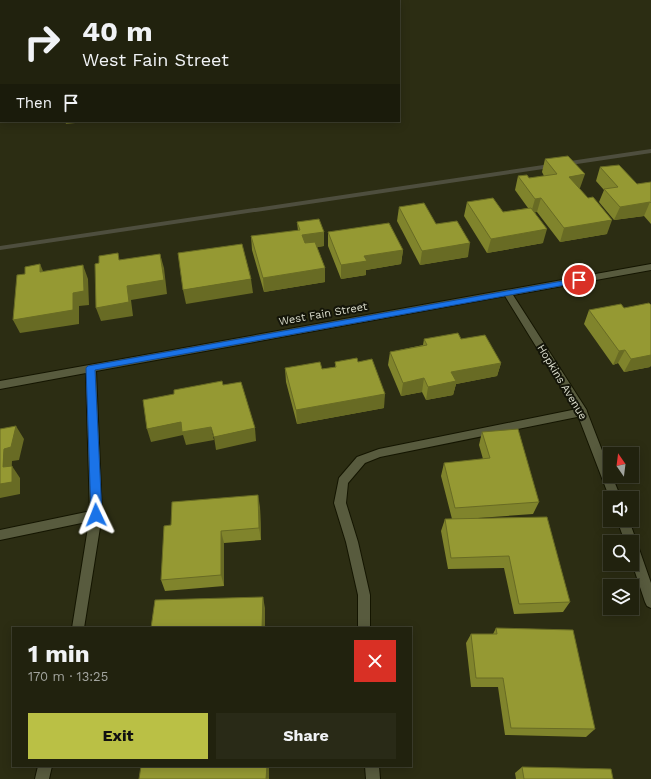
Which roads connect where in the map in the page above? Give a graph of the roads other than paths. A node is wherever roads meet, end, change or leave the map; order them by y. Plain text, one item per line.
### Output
1 (651, 267) edge
2 (507, 293) junction
3 (91, 368) junction
4 (0, 385) edge
5 (582, 412) junction
6 (612, 491) edge
7 (96, 515) junction
8 (0, 535) edge
9 (639, 565) edge
10 (651, 602) edge
11 (78, 627) edge
12 (364, 627) edge
13 (45, 767) edge
14 (372, 767) edge
15 (42, 779) edge
16 (373, 779) edge

1 - 2 street, West Fain Street
2 - 3 street, West Fain Street
2 - 5 street, Hopkins Avenue
3 - 4 street, West Fain Street
3 - 7 street
5 - 6 street, Hopkins Avenue
5 - 12 street
7 - 8 street
7 - 11 street
9 - 10 street
13 - 15 street
14 - 16 street

